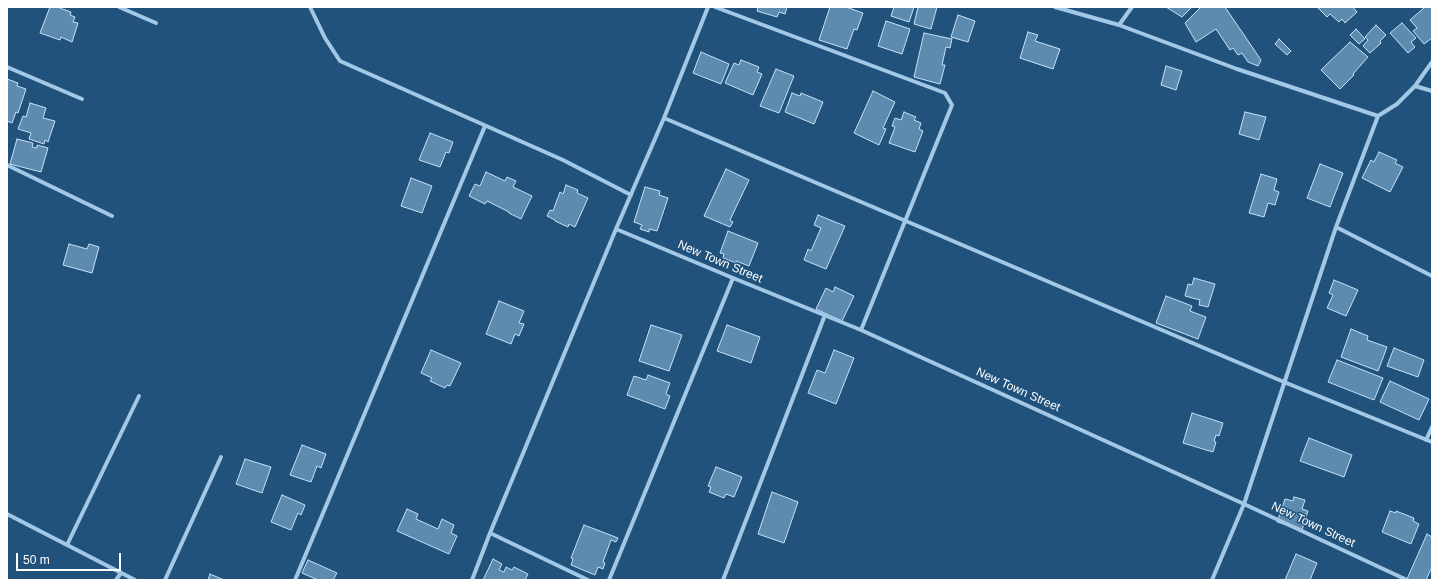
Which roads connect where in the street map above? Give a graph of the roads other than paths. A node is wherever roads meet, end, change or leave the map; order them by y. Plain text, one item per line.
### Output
1 (119, 7) edge
2 (310, 7) edge
3 (708, 7) edge
4 (715, 7) edge
5 (1055, 7) edge
6 (1132, 7) edge
7 (156, 23) dead end
8 (1119, 25) junction
9 (1432, 62) edge
10 (7, 67) edge
11 (1416, 86) junction
12 (1432, 91) edge
13 (82, 99) dead end
14 (1378, 116) junction
15 (664, 118) junction
16 (484, 126) junction
17 (7, 165) edge
18 (631, 195) junction
19 (112, 216) dead end
20 (904, 221) junction
21 (1336, 226) junction
22 (616, 229) junction
23 (1432, 276) edge
24 (733, 278) junction
25 (825, 315) junction
26 (861, 330) junction
27 (1284, 382) junction
28 (139, 396) dead end
29 (1432, 427) edge
30 (1426, 440) junction
31 (1432, 442) edge
32 (221, 457) dead end
33 (1244, 504) junction
34 (7, 514) edge
35 (490, 533) junction
36 (66, 545) junction
37 (120, 573) junction
38 (116, 580) edge
39 (135, 580) edge
40 (165, 580) edge
41 (295, 580) edge
42 (472, 580) edge
43 (588, 580) edge
44 (609, 580) edge
45 (723, 580) edge
46 (1212, 580) edge
47 (1407, 580) edge

1 - 7 street
2 - 16 street
3 - 15 street
4 - 20 street
5 - 8 street
6 - 8 street
8 - 14 street
9 - 11 street
10 - 13 street
11 - 12 street
11 - 14 street
14 - 21 street
15 - 18 street
15 - 20 street
16 - 18 street
16 - 41 street
17 - 19 street
18 - 22 street
20 - 26 street
20 - 27 street
21 - 23 street
21 - 27 street
22 - 24 street, New Town Street
22 - 35 street
24 - 25 street, New Town Street
24 - 44 street
25 - 26 street, New Town Street
25 - 45 street
26 - 33 street, New Town Street
27 - 30 street
27 - 33 street
28 - 36 street
29 - 30 street
30 - 31 street
32 - 40 street
33 - 46 street
33 - 47 street, New Town Street
34 - 36 street
35 - 42 street
35 - 43 street
36 - 37 street
37 - 38 street
37 - 39 street

